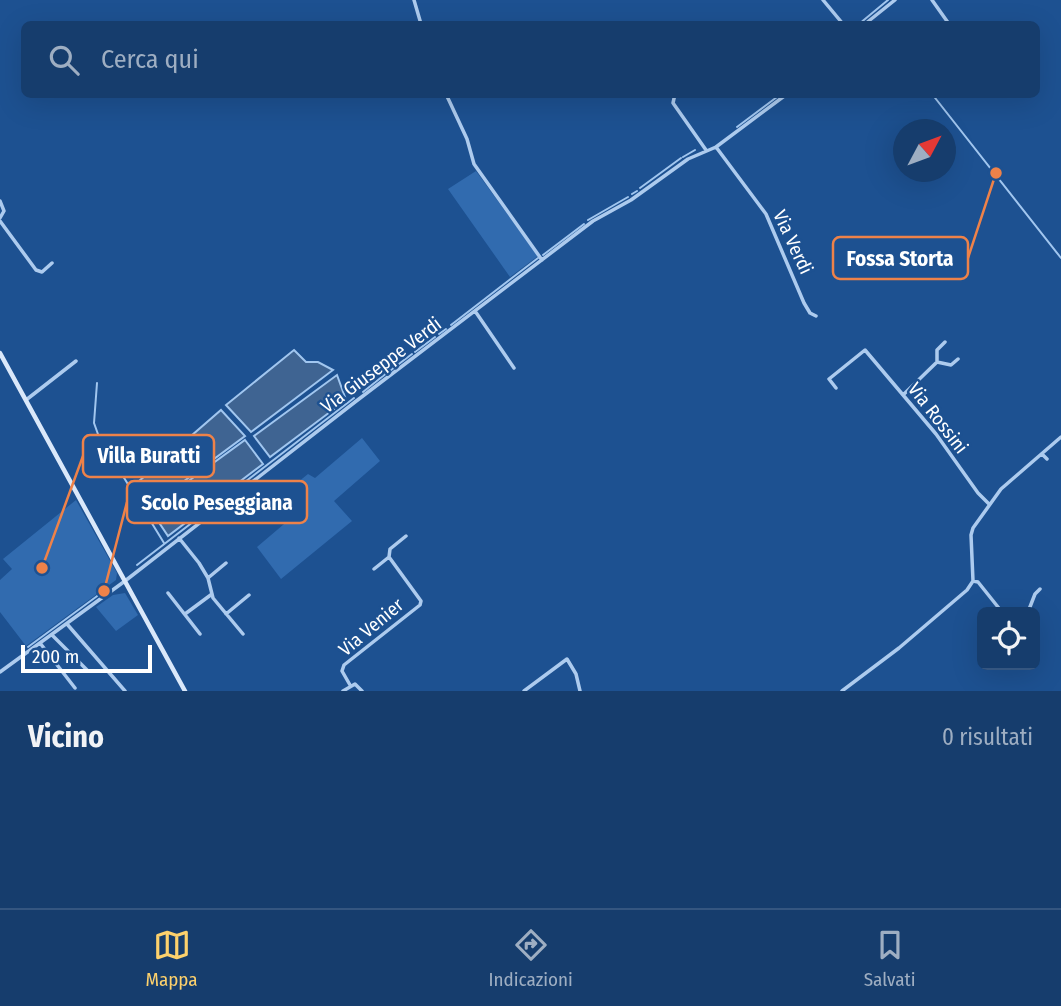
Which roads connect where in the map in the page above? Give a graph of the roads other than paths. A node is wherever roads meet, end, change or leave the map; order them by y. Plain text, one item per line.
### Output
1 (414, 0) edge
2 (823, 0) edge
3 (895, 0) edge
4 (932, 0) edge
5 (420, 21) edge
6 (840, 21) edge
7 (869, 21) edge
8 (947, 21) edge
9 (448, 98) edge
10 (674, 98) edge
11 (782, 98) edge
12 (716, 147) junction
13 (706, 149) junction
14 (0, 201) edge
15 (0, 219) edge
16 (542, 260) junction
17 (52, 264) dead end
18 (475, 311) junction
19 (816, 316) dead end
20 (945, 342) dead end
21 (0, 353) edge
22 (958, 359) dead end
23 (76, 361) dead end
24 (937, 362) junction
25 (514, 368) dead end
26 (836, 388) dead end
27 (903, 395) junction
28 (26, 400) junction
29 (1061, 437) edge
30 (1042, 454) junction
31 (1047, 459) dead end
32 (989, 504) junction
33 (406, 536) dead end
34 (179, 538) junction
35 (389, 557) junction
36 (226, 563) dead end
37 (374, 569) dead end
38 (208, 578) junction
39 (125, 581) junction
40 (973, 581) junction
41 (1040, 589) dead end
42 (168, 593) dead end
43 (212, 594) junction
44 (248, 596) dead end
45 (998, 607) edge
46 (1030, 607) edge
47 (185, 614) junction
48 (226, 614) junction
49 (67, 624) junction
50 (200, 634) dead end
51 (243, 634) dead end
52 (52, 635) junction
53 (40, 643) junction
54 (88, 671) dead end
55 (0, 672) edge
56 (350, 685) junction
57 (75, 688) dead end
58 (579, 688) edge
59 (125, 691) edge
60 (185, 691) edge
61 (343, 691) edge
62 (362, 691) edge
63 (524, 691) edge
64 (842, 691) edge

1 - 5 street
2 - 6 street
3 - 7 street
4 - 8 street
9 - 16 street
10 - 13 street
11 - 12 street, Via Giuseppe Verdi
12 - 13 street, Via Giuseppe Verdi
12 - 19 street, Via Verdi
13 - 16 street, Via Giuseppe Verdi
14 - 15 street
15 - 17 street
16 - 18 street, Via Giuseppe Verdi
18 - 25 street
18 - 34 street, Via Giuseppe Verdi
20 - 24 street
21 - 28 main road
22 - 24 street
23 - 28 street
24 - 27 street
26 - 27 street, Via Rossini
27 - 32 street, Via Rossini
28 - 39 main road
29 - 30 street
30 - 31 street
30 - 32 street
32 - 40 street
33 - 35 street
34 - 38 street
34 - 39 street, Via Giuseppe Verdi
35 - 37 street
35 - 56 street, Via Venier
36 - 38 street
38 - 43 street
39 - 49 street, Via Giuseppe Verdi
39 - 60 main road
40 - 45 street
40 - 64 street
41 - 46 street
42 - 47 street
43 - 47 street
43 - 48 street
44 - 48 street
47 - 50 street
48 - 51 street
49 - 52 street, Via Giuseppe Verdi
49 - 59 street
52 - 53 street, Via Giuseppe Verdi
52 - 54 street
53 - 55 street, Via Giuseppe Verdi
53 - 57 street
56 - 61 street, Via Venier
56 - 62 street, Via Venier
58 - 63 street

